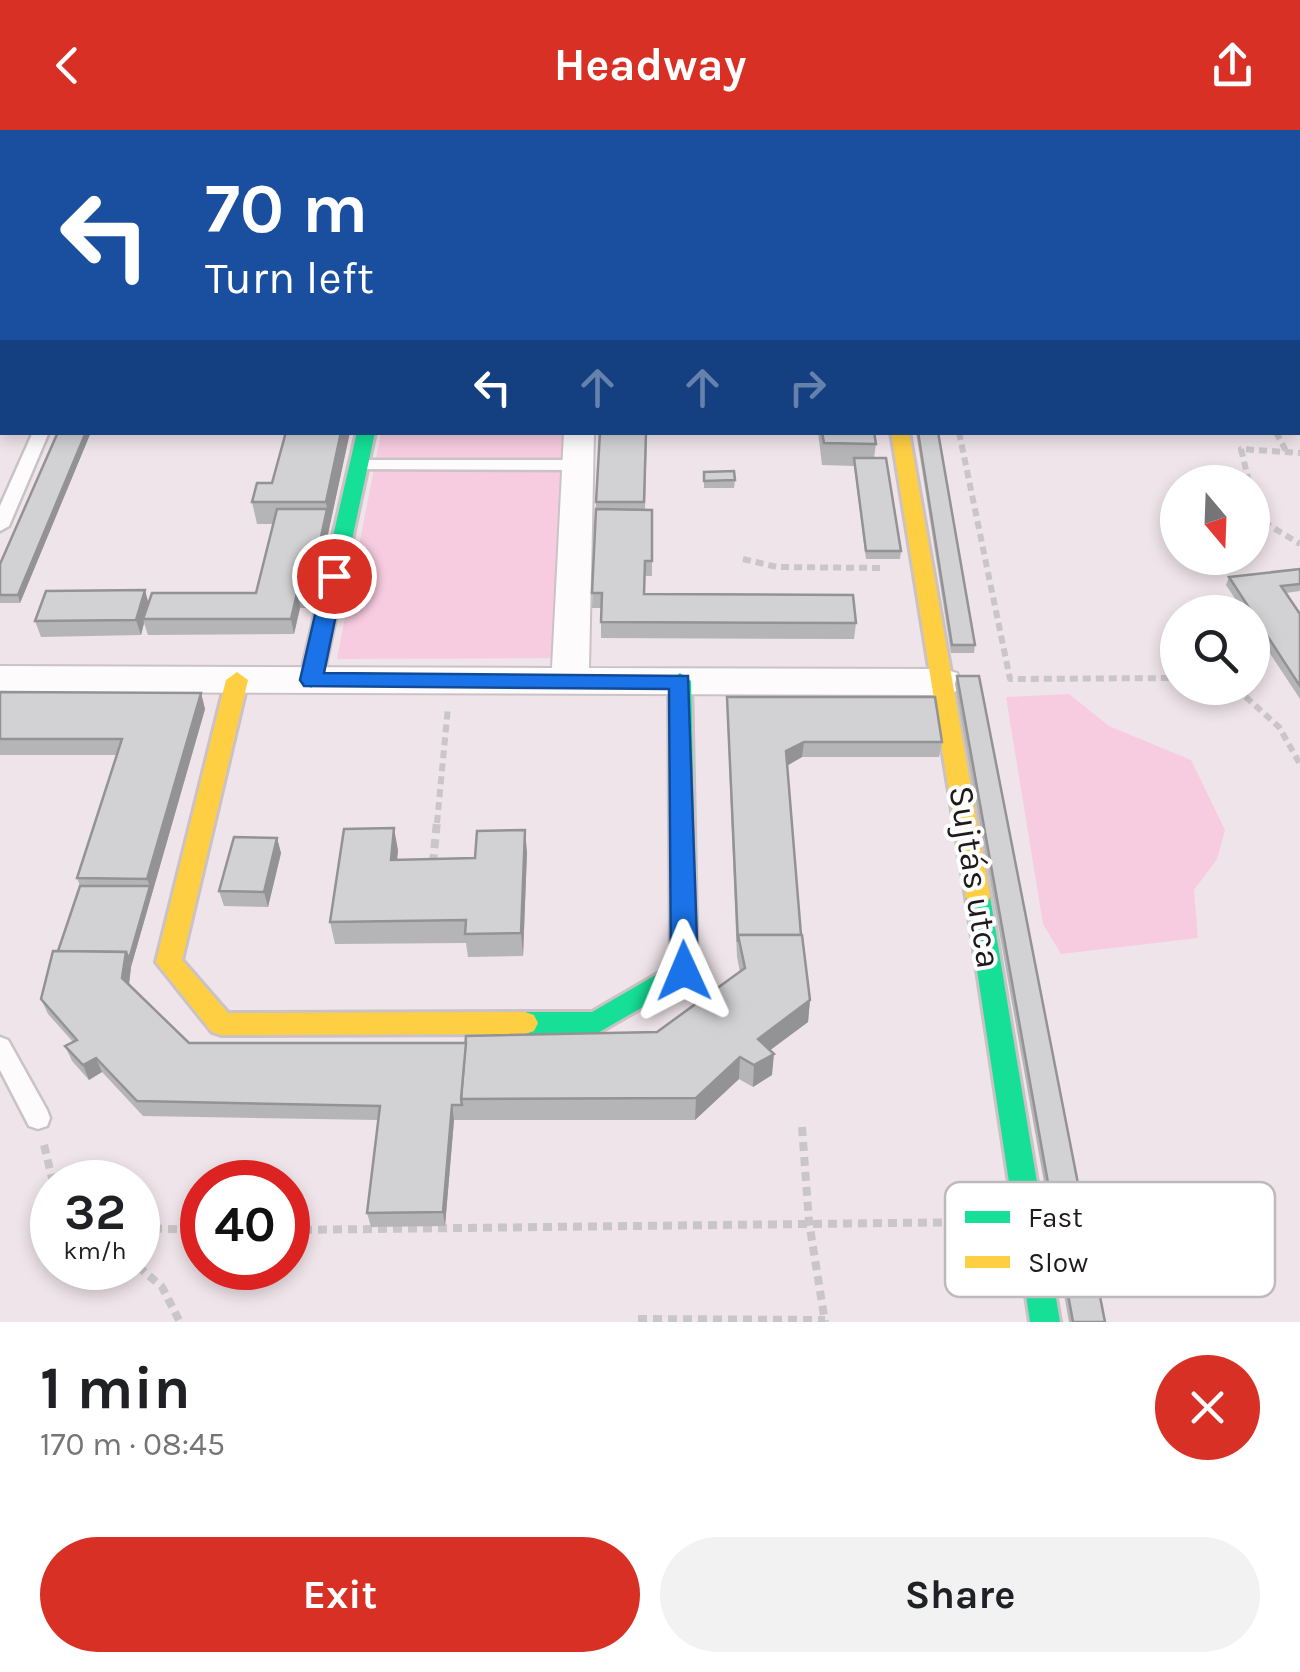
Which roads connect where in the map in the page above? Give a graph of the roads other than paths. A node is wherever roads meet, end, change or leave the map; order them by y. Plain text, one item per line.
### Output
1 (40, 435) edge
2 (365, 435) edge
3 (901, 435) edge
4 (579, 449) edge
5 (358, 465) junction
6 (0, 526) edge
7 (0, 679) edge
8 (236, 680) junction
9 (312, 680) junction
10 (570, 681) junction
11 (680, 681) junction
12 (944, 682) junction
13 (0, 1046) edge
14 (38, 1118) road end
15 (1023, 1182) edge
16 (1042, 1297) edge
17 (1046, 1322) edge

1 - 6 lane
2 - 5 street
3 - 12 street, Sujtás utca
4 - 5 lane
4 - 10 street
5 - 9 street
7 - 8 street
8 - 9 street
8 - 11 street
9 - 10 street
10 - 11 street
11 - 12 street
12 - 15 street, Sujtás utca
13 - 14 lane
16 - 17 street, Sujtás utca

